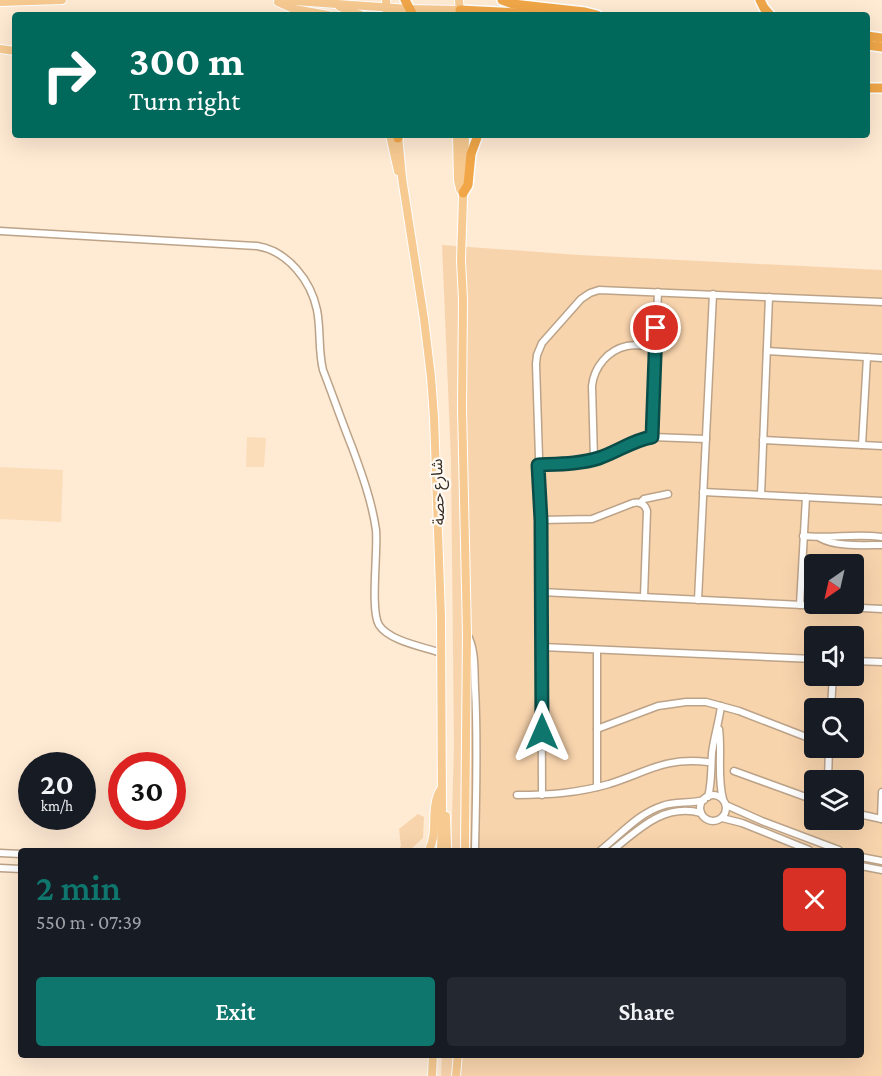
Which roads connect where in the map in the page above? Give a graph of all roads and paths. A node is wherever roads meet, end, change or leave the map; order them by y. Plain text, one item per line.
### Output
1 (62, 0) edge
2 (278, 0) edge
3 (502, 0) edge
4 (0, 2) edge
5 (333, 4) junction
6 (386, 7) edge
7 (409, 8) edge
8 (460, 8) edge
9 (311, 12) edge
10 (353, 12) edge
11 (427, 12) edge
12 (438, 12) edge
13 (509, 12) edge
14 (585, 12) edge
15 (396, 138) edge
16 (457, 138) edge
17 (465, 138) edge
18 (477, 138) edge
19 (463, 193) junction
20 (0, 231) edge
21 (658, 292) junction
22 (713, 294) junction
23 (769, 297) junction
24 (882, 302) edge
25 (655, 347) junction
26 (767, 351) junction
27 (867, 357) junction
28 (882, 358) edge
29 (652, 437) junction
30 (706, 439) junction
31 (763, 440) junction
32 (862, 445) junction
33 (882, 446) edge
34 (594, 459) junction
35 (538, 465) junction
36 (703, 492) junction
37 (668, 494) dead end
38 (761, 495) junction
39 (806, 497) junction
40 (882, 501) edge
41 (640, 503) junction
42 (541, 520) junction
43 (846, 535) junction
44 (803, 536) junction
45 (880, 537) edge
46 (819, 538) junction
47 (846, 544) junction
48 (880, 545) edge
49 (541, 592) junction
50 (644, 597) junction
51 (698, 600) junction
52 (800, 605) junction
53 (804, 605) edge
54 (864, 607) edge
55 (882, 609) edge
56 (467, 634) junction
57 (542, 647) junction
58 (597, 650) junction
59 (441, 653) junction
60 (804, 659) edge
61 (864, 661) edge
62 (882, 662) edge
63 (721, 706) junction
64 (718, 725) junction
65 (597, 729) junction
66 (804, 736) edge
67 (712, 754) junction
68 (721, 755) junction
69 (710, 764) junction
70 (721, 767) junction
71 (734, 771) dead end
72 (597, 787) junction
73 (442, 788) junction
74 (882, 792) edge
75 (517, 795) dead end
76 (542, 795) junction
77 (804, 796) edge
78 (706, 798) junction
79 (724, 802) junction
80 (442, 810) junction
81 (701, 813) junction
82 (864, 815) edge
83 (722, 818) junction
84 (881, 819) edge
85 (430, 848) edge
86 (441, 848) edge
87 (447, 848) edge
88 (465, 848) edge
89 (475, 848) edge
90 (603, 848) edge
91 (615, 848) edge
92 (804, 848) edge
93 (834, 848) edge
94 (0, 853) edge
95 (18, 854) edge
96 (864, 857) edge
97 (882, 861) edge
98 (864, 867) edge
99 (0, 868) edge
100 (18, 868) edge
101 (882, 870) edge
102 (433, 1058) edge
103 (458, 1058) edge
104 (432, 1076) edge
105 (456, 1076) edge

1 - 4 main road
2 - 5 main road
2 - 9 main road
3 - 14 highway
5 - 6 main road
5 - 10 main road
6 - 7 main road
7 - 11 main road
8 - 12 main road
8 - 13 highway
15 - 59 main road, شارع حصة
16 - 19 main road
17 - 19 main road, شارع حصة
18 - 19 highway
19 - 56 main road, شارع حصة
20 - 59 street
21 - 22 street
21 - 25 street
21 - 35 street
22 - 23 street
22 - 30 street
23 - 24 street
23 - 26 street
25 - 29 street
25 - 34 street
26 - 27 street
26 - 31 street
27 - 28 street
27 - 32 street
29 - 30 street
29 - 34 street
30 - 36 street
31 - 32 street
31 - 38 street
32 - 33 street
34 - 35 street
35 - 42 street
36 - 38 street
36 - 51 street
37 - 41 street
38 - 39 street
39 - 40 street
39 - 44 street
41 - 42 street
41 - 50 street
42 - 49 street
43 - 45 street
43 - 46 street
43 - 47 street
44 - 46 street
44 - 52 street
45 - 48 street
46 - 47 street
47 - 48 street
49 - 50 street
49 - 57 street
50 - 51 street
51 - 52 street
52 - 53 street
54 - 55 street
56 - 88 main road, شارع حصة
56 - 89 street
57 - 58 street
57 - 76 street
58 - 60 street
58 - 65 street
59 - 73 main road, شارع حصة
61 - 62 street
63 - 64 street
63 - 65 street
63 - 66 street
64 - 67 street
64 - 68 street
65 - 72 street
67 - 68 street
67 - 69 street
68 - 70 street
69 - 70 street
69 - 72 street
69 - 78 street
70 - 79 street
71 - 77 street
72 - 76 street
73 - 80 main road, شارع حصة
73 - 85 main road
74 - 84 street
75 - 76 street
78 - 79 street
78 - 81 street
78 - 90 street
79 - 83 street
79 - 93 street
80 - 86 main road, شارع حصة
80 - 87 main road
81 - 83 street
81 - 91 street
82 - 84 street
83 - 92 street
94 - 95 street
96 - 97 street
98 - 101 street
99 - 100 street
102 - 104 main road
103 - 105 main road

